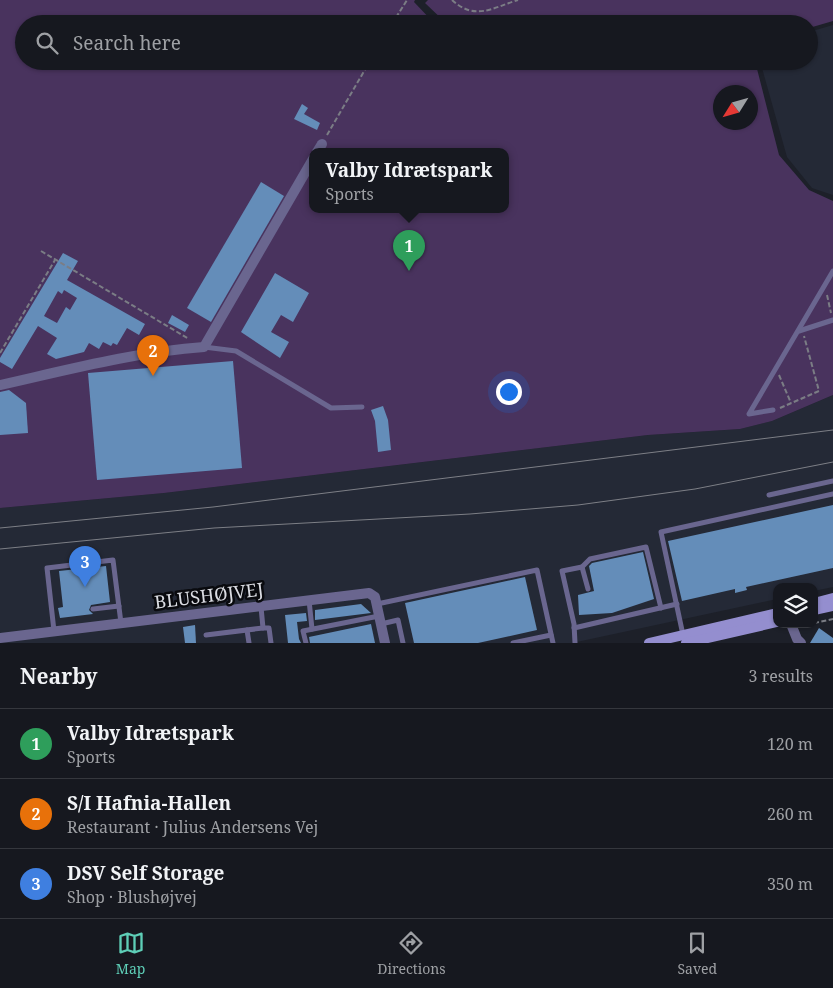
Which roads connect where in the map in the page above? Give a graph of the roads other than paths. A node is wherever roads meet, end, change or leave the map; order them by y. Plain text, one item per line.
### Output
1 (309, 166) edge
2 (833, 271) edge
3 (831, 277) edge
4 (833, 319) edge
5 (800, 330) junction
6 (204, 347) junction
7 (0, 385) edge
8 (362, 408) dead end
9 (773, 410) road end
10 (833, 481) edge
11 (833, 494) edge
12 (769, 495) dead end
13 (582, 567) junction
14 (588, 589) dead end
15 (833, 598) edge
16 (309, 600) junction
17 (818, 602) edge
18 (376, 604) junction
19 (677, 604) junction
20 (119, 606) junction
21 (261, 606) junction
22 (833, 606) edge
23 (661, 608) junction
24 (818, 609) edge
25 (93, 610) dead end
26 (59, 614) dead end
27 (773, 614) edge
28 (52, 615) junction
29 (380, 620) junction
30 (121, 623) junction
31 (773, 623) edge
32 (263, 628) junction
33 (574, 628) junction
34 (793, 628) edge
35 (312, 629) junction
36 (247, 630) junction
37 (54, 632) junction
38 (206, 635) dead end
39 (551, 635) junction
40 (715, 636) edge
41 (0, 638) edge
42 (685, 640) edge
43 (799, 641) edge
44 (249, 643) edge
45 (271, 643) edge
46 (306, 643) edge
47 (384, 643) edge
48 (402, 643) edge
49 (513, 643) edge
50 (553, 643) edge
51 (575, 643) edge
52 (649, 643) edge

1 - 6 street
2 - 3 lane
3 - 5 lane
4 - 5 lane
5 - 9 lane
6 - 7 street
6 - 8 lane
10 - 12 lane
11 - 19 lane
13 - 14 lane
13 - 23 lane
13 - 33 lane
15 - 17 main road
16 - 18 street, BLUSHØJVEJ
16 - 21 street, BLUSHØJVEJ
16 - 35 lane
18 - 29 street
18 - 39 lane
19 - 23 lane
19 - 42 lane
20 - 25 lane
20 - 28 lane
20 - 30 lane
21 - 30 street, BLUSHØJVEJ
21 - 32 lane
22 - 24 main road
23 - 33 lane
26 - 28 lane
27 - 40 main road
28 - 37 lane
29 - 35 lane
29 - 47 street
29 - 48 lane
30 - 37 street, BLUSHØJVEJ
31 - 40 main road
32 - 36 lane
32 - 45 lane
33 - 51 lane
34 - 43 street
35 - 46 lane
36 - 38 lane
36 - 44 lane
37 - 41 street, BLUSHØJVEJ
39 - 49 lane
39 - 50 lane
40 - 42 main road
42 - 52 main road

